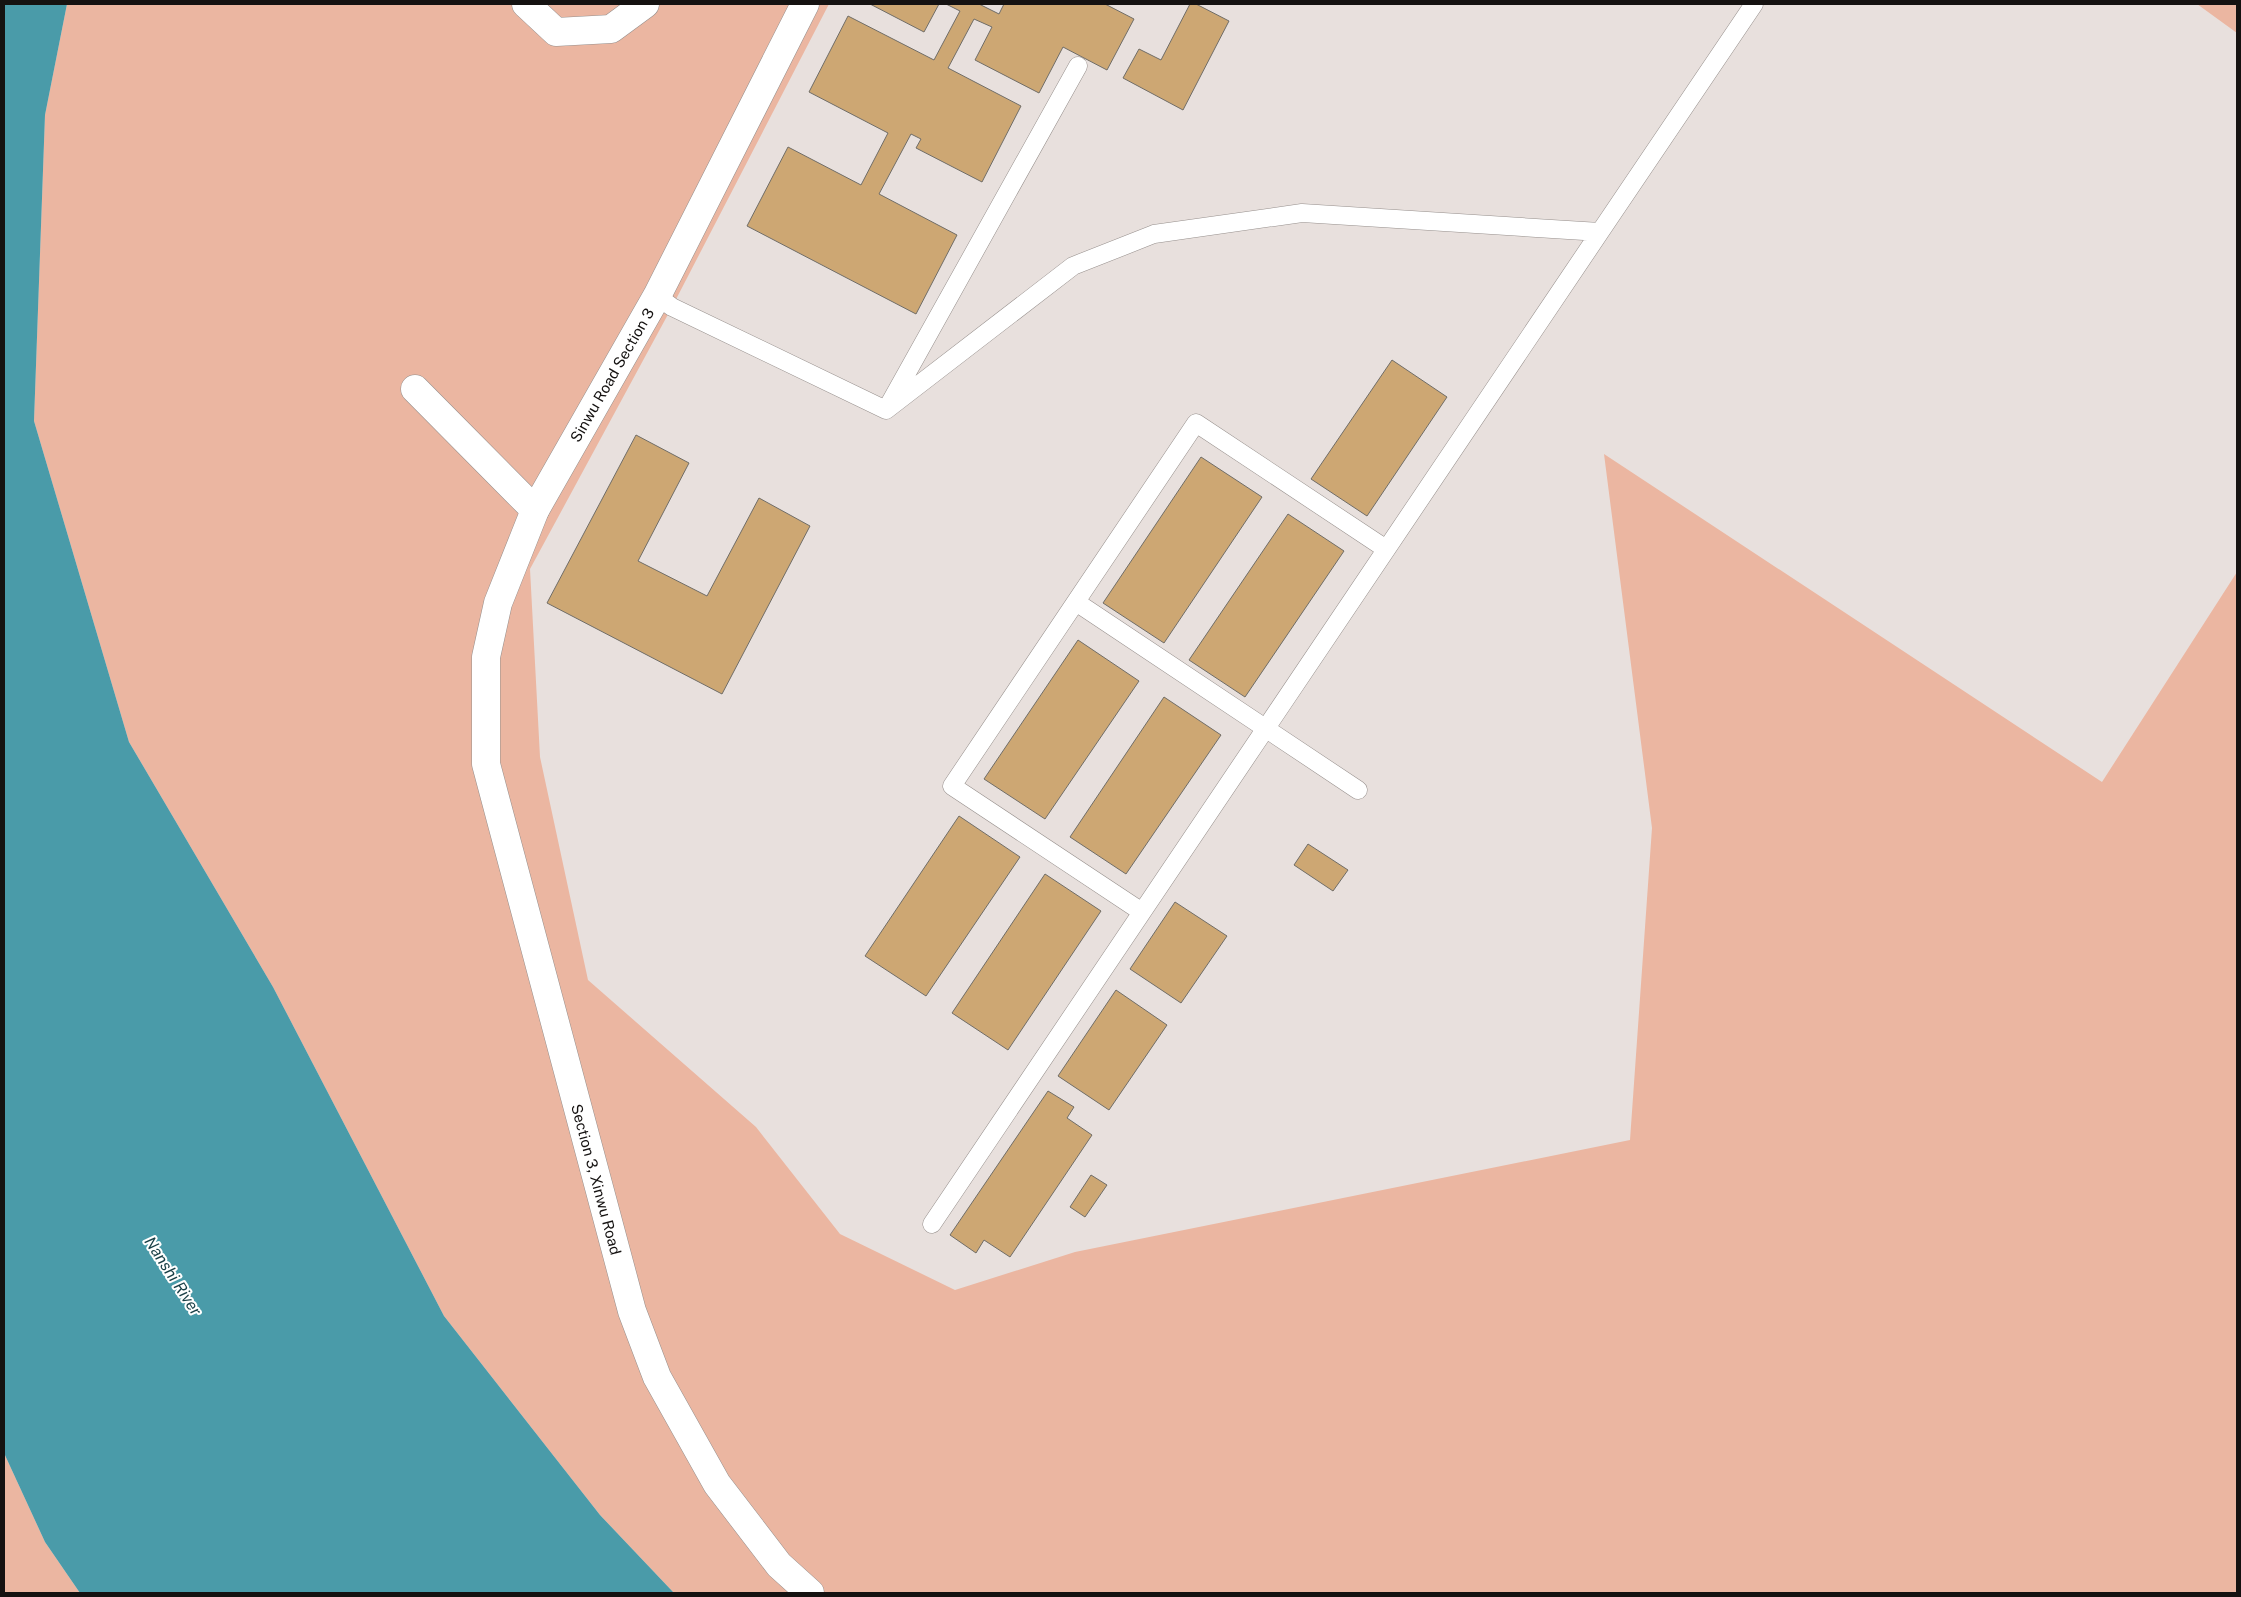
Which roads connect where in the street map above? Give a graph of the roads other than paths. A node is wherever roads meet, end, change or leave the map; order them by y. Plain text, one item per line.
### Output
1 (526, 4) edge
2 (645, 4) edge
3 (805, 4) edge
4 (1754, 4) edge
5 (1078, 66) dead end
6 (1600, 232) junction
7 (656, 296) junction
8 (415, 390) dead end
9 (886, 410) junction
10 (535, 510) junction
11 (1386, 549) junction
12 (1076, 602) junction
13 (1266, 728) junction
14 (1358, 790) dead end
15 (1142, 912) junction
16 (932, 1224) dead end
17 (810, 1593) edge

1 - 2 main road
3 - 7 main road, Sinwu Road Section 3
4 - 6 lane
5 - 9 lane
6 - 9 lane
6 - 11 lane
7 - 9 lane
7 - 10 main road, Sinwu Road Section 3
8 - 10 main road
10 - 17 main road, Sinwu Road Section 3
11 - 12 lane
11 - 13 lane
12 - 13 lane
12 - 15 lane
13 - 14 lane
13 - 15 lane
15 - 16 lane

